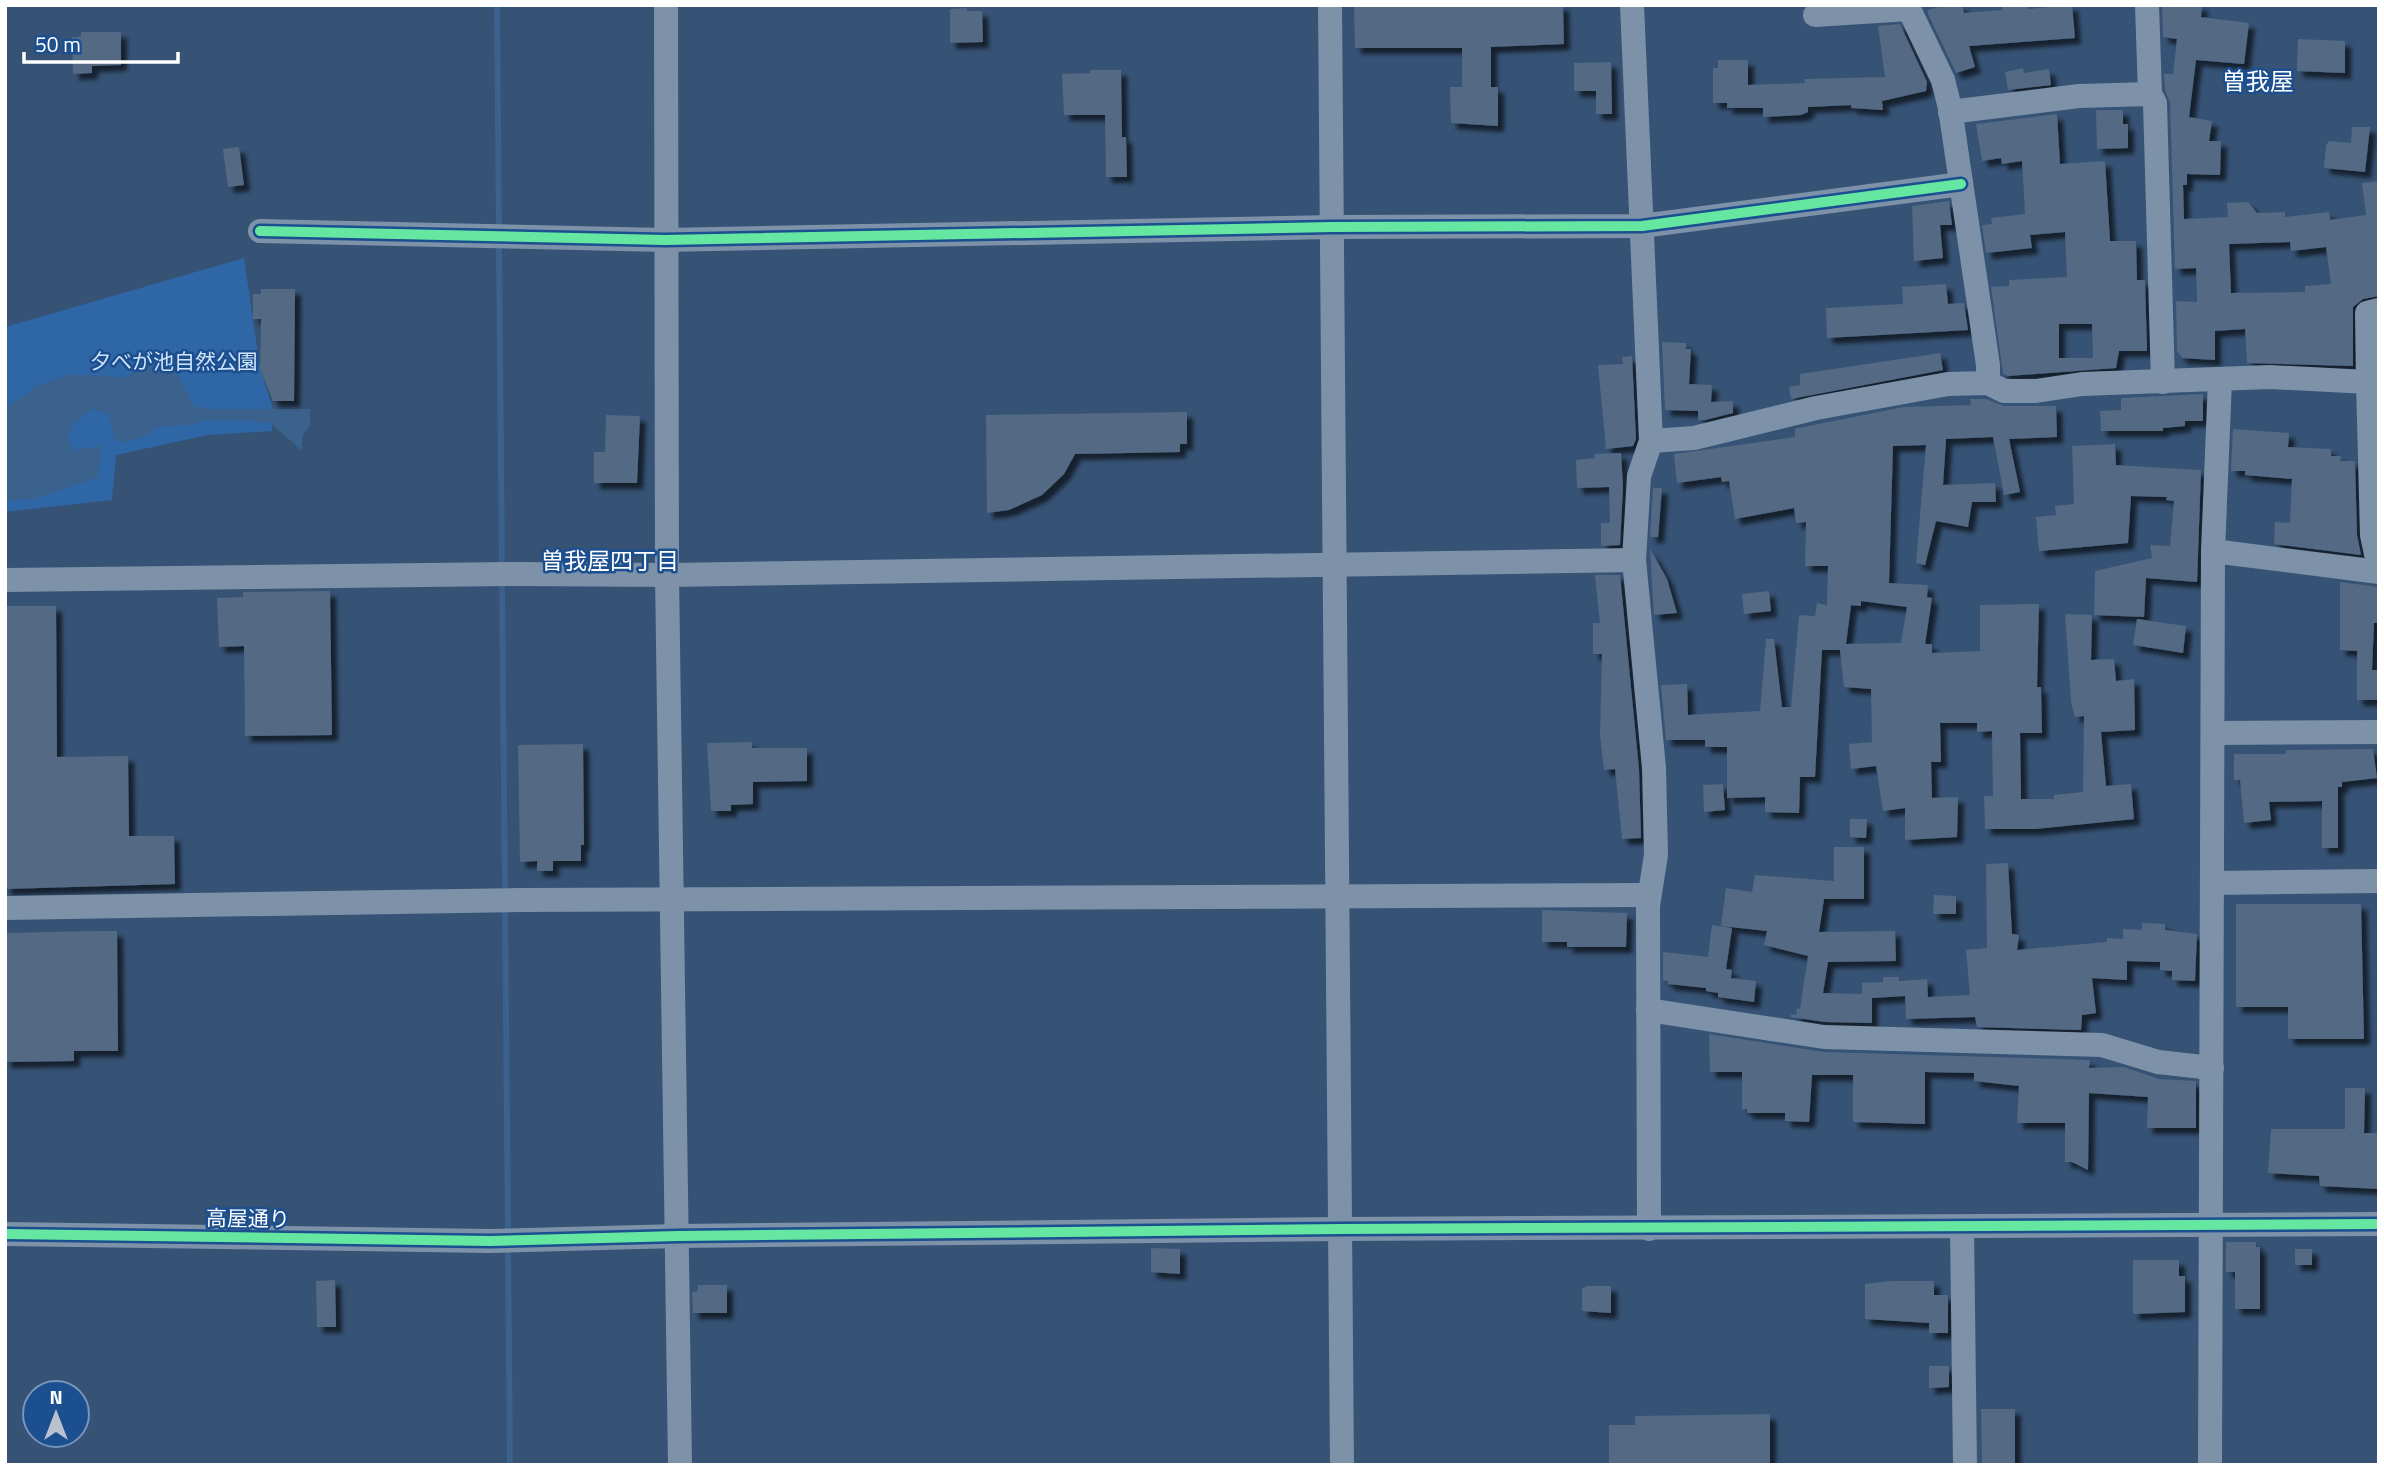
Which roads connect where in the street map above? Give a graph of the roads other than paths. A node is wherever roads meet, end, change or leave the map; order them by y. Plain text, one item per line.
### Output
1 (666, 5) edge
2 (1330, 5) edge
3 (1632, 5) edge
4 (2147, 5) edge
5 (1908, 7) edge
6 (1815, 15) dead end
7 (2150, 93) junction
8 (1950, 112) junction
9 (1961, 184) junction
10 (1642, 226) junction
11 (1332, 227) junction
12 (260, 232) dead end
13 (666, 240) junction
14 (2379, 310) edge
15 (2220, 380) junction
16 (2163, 382) junction
17 (2368, 382) junction
18 (1988, 383) junction
19 (1651, 441) junction
20 (2213, 551) junction
21 (1633, 560) junction
22 (1335, 563) junction
23 (2379, 570) edge
24 (667, 575) junction
25 (5, 580) edge
26 (2379, 732) edge
27 (2213, 733) junction
28 (2379, 881) edge
29 (2212, 883) junction
30 (1336, 895) junction
31 (1649, 895) junction
32 (673, 901) junction
33 (5, 908) edge
34 (1648, 1010) junction
35 (2212, 1068) junction
36 (2379, 1224) edge
37 (2210, 1225) junction
38 (1962, 1228) junction
39 (1341, 1229) junction
40 (1649, 1229) junction
41 (5, 1234) edge
42 (678, 1236) junction
43 (680, 1465) edge
44 (1342, 1465) edge
45 (1965, 1465) edge
46 (2210, 1465) edge

1 - 13 street
2 - 11 street
3 - 10 street
4 - 7 street
5 - 6 street
5 - 8 street
7 - 8 street
7 - 16 street
8 - 9 street
9 - 10 street
9 - 18 street
10 - 11 street
10 - 19 street
11 - 13 street
11 - 22 street
12 - 13 street
13 - 24 street
14 - 17 street
15 - 16 street
15 - 17 street
15 - 20 street
16 - 18 street
17 - 23 street
18 - 19 street
19 - 21 street
20 - 23 street
20 - 27 street
21 - 22 street
21 - 31 street
22 - 24 street
22 - 30 street
24 - 25 street
24 - 32 street
26 - 27 street
27 - 29 street
28 - 29 street
29 - 35 street
30 - 31 street
30 - 32 street
30 - 39 street
31 - 34 street
32 - 33 street
32 - 42 street
34 - 35 street
34 - 40 street
35 - 37 street
36 - 37 street, 高屋通り
37 - 38 street, 高屋通り
37 - 46 street
38 - 40 street, 高屋通り
38 - 45 street
39 - 40 street, 高屋通り
39 - 42 street, 高屋通り
39 - 44 street
41 - 42 street, 高屋通り
42 - 43 street

